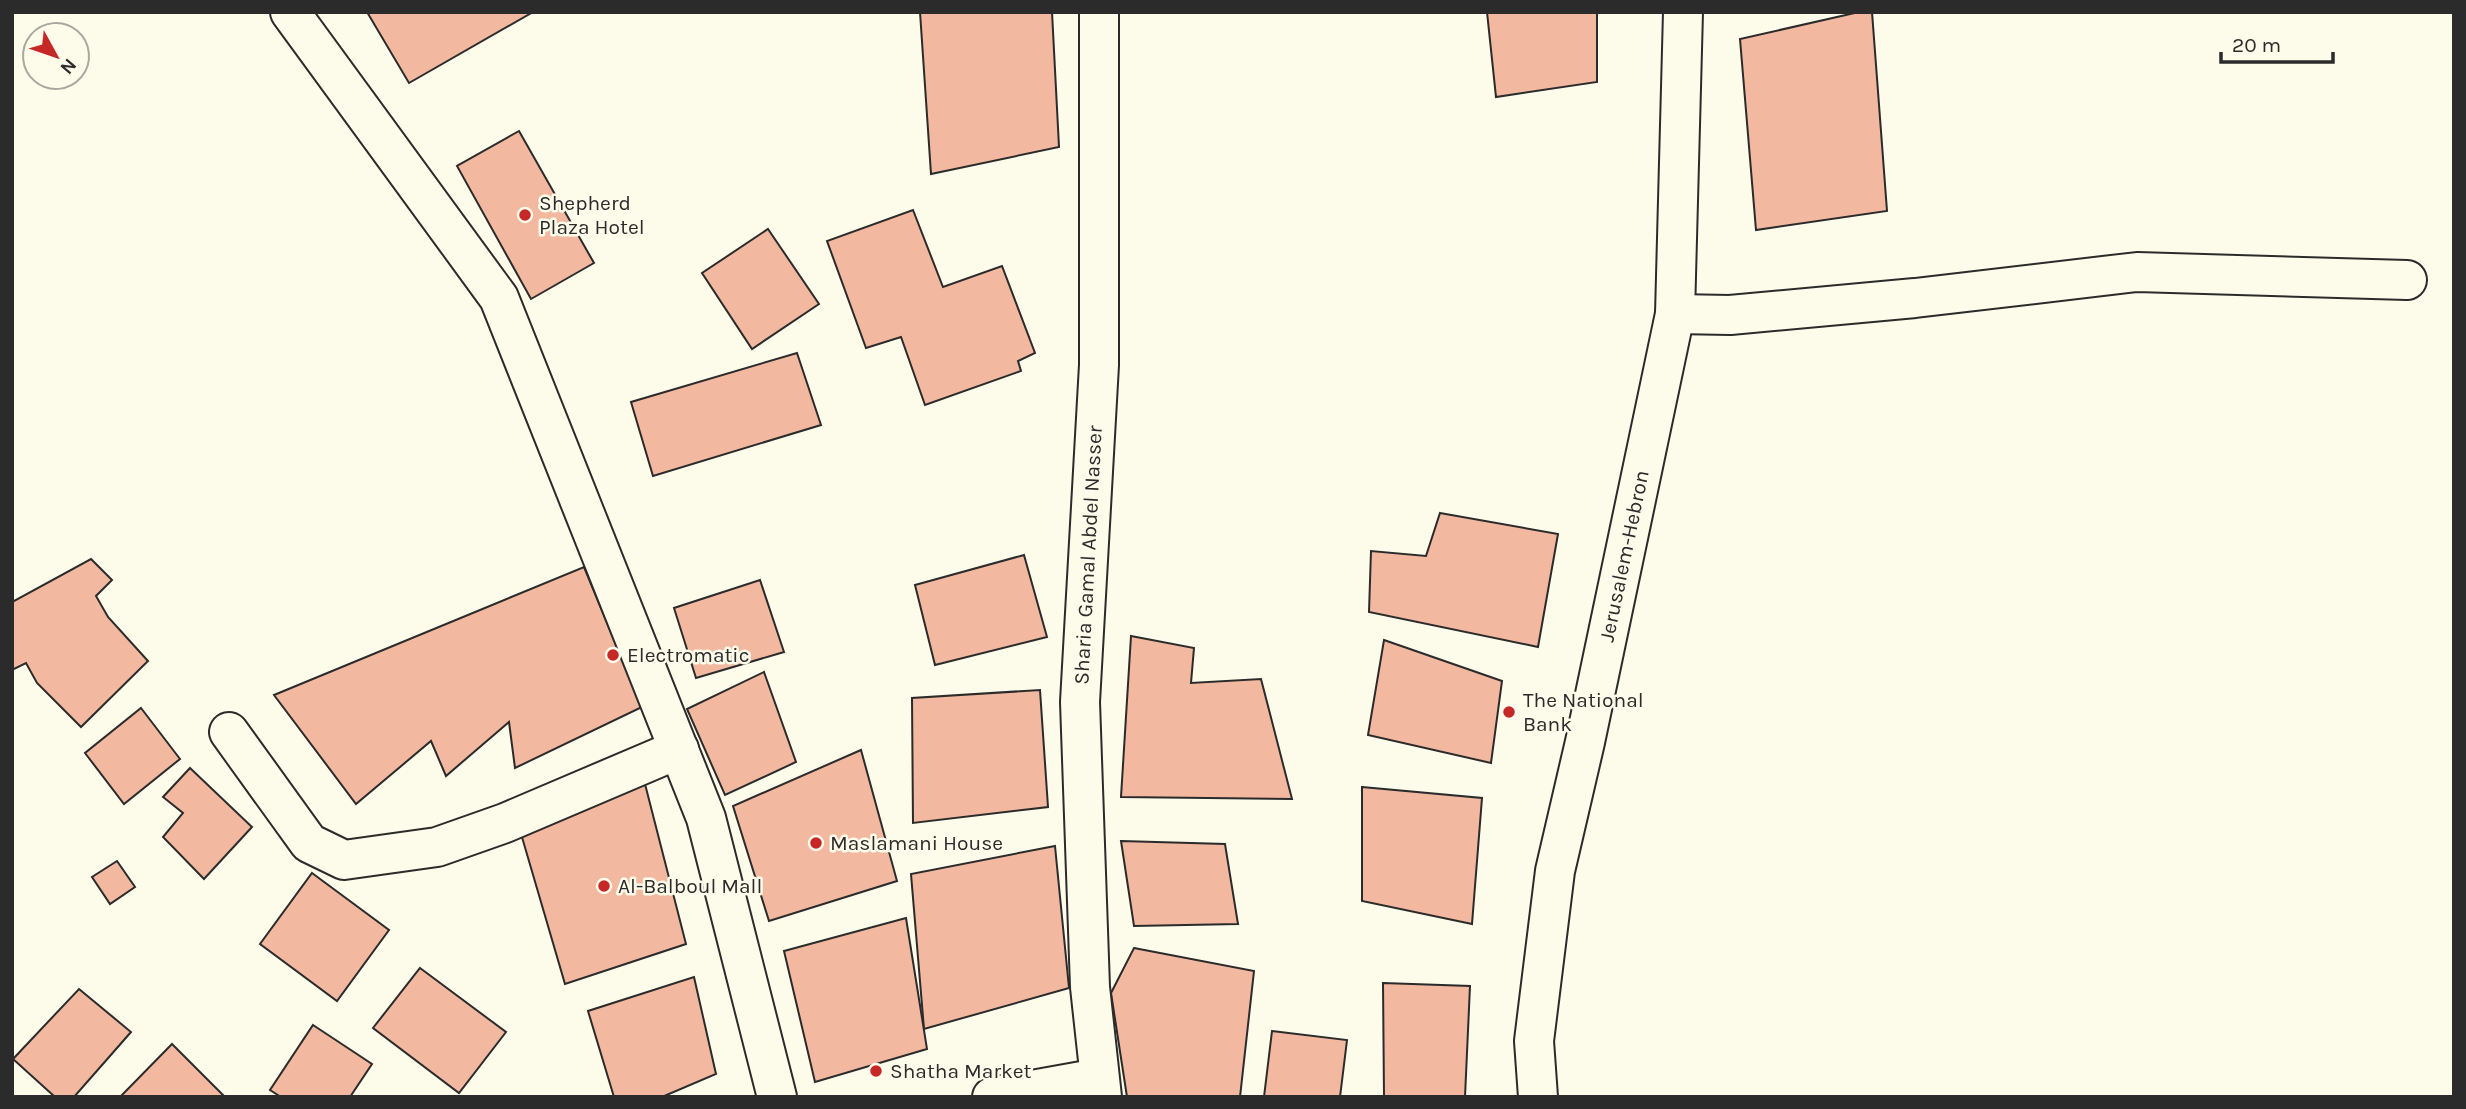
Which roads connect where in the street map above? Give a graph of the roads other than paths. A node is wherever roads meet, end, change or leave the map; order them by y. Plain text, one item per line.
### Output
1 (290, 12) edge
2 (1099, 12) edge
3 (1683, 12) edge
4 (2407, 280) dead end
5 (1675, 314) junction
6 (229, 732) dead end
7 (679, 749) junction
8 (1101, 1088) edge
9 (777, 1097) edge
10 (992, 1097) edge
11 (1538, 1097) edge

1 - 7 street
2 - 8 street, Sharia Gamal Abdel Nasser
3 - 5 street, Jerusalem-Hebron
4 - 5 street
5 - 11 street, Jerusalem-Hebron
6 - 7 street
7 - 9 street
8 - 10 street

